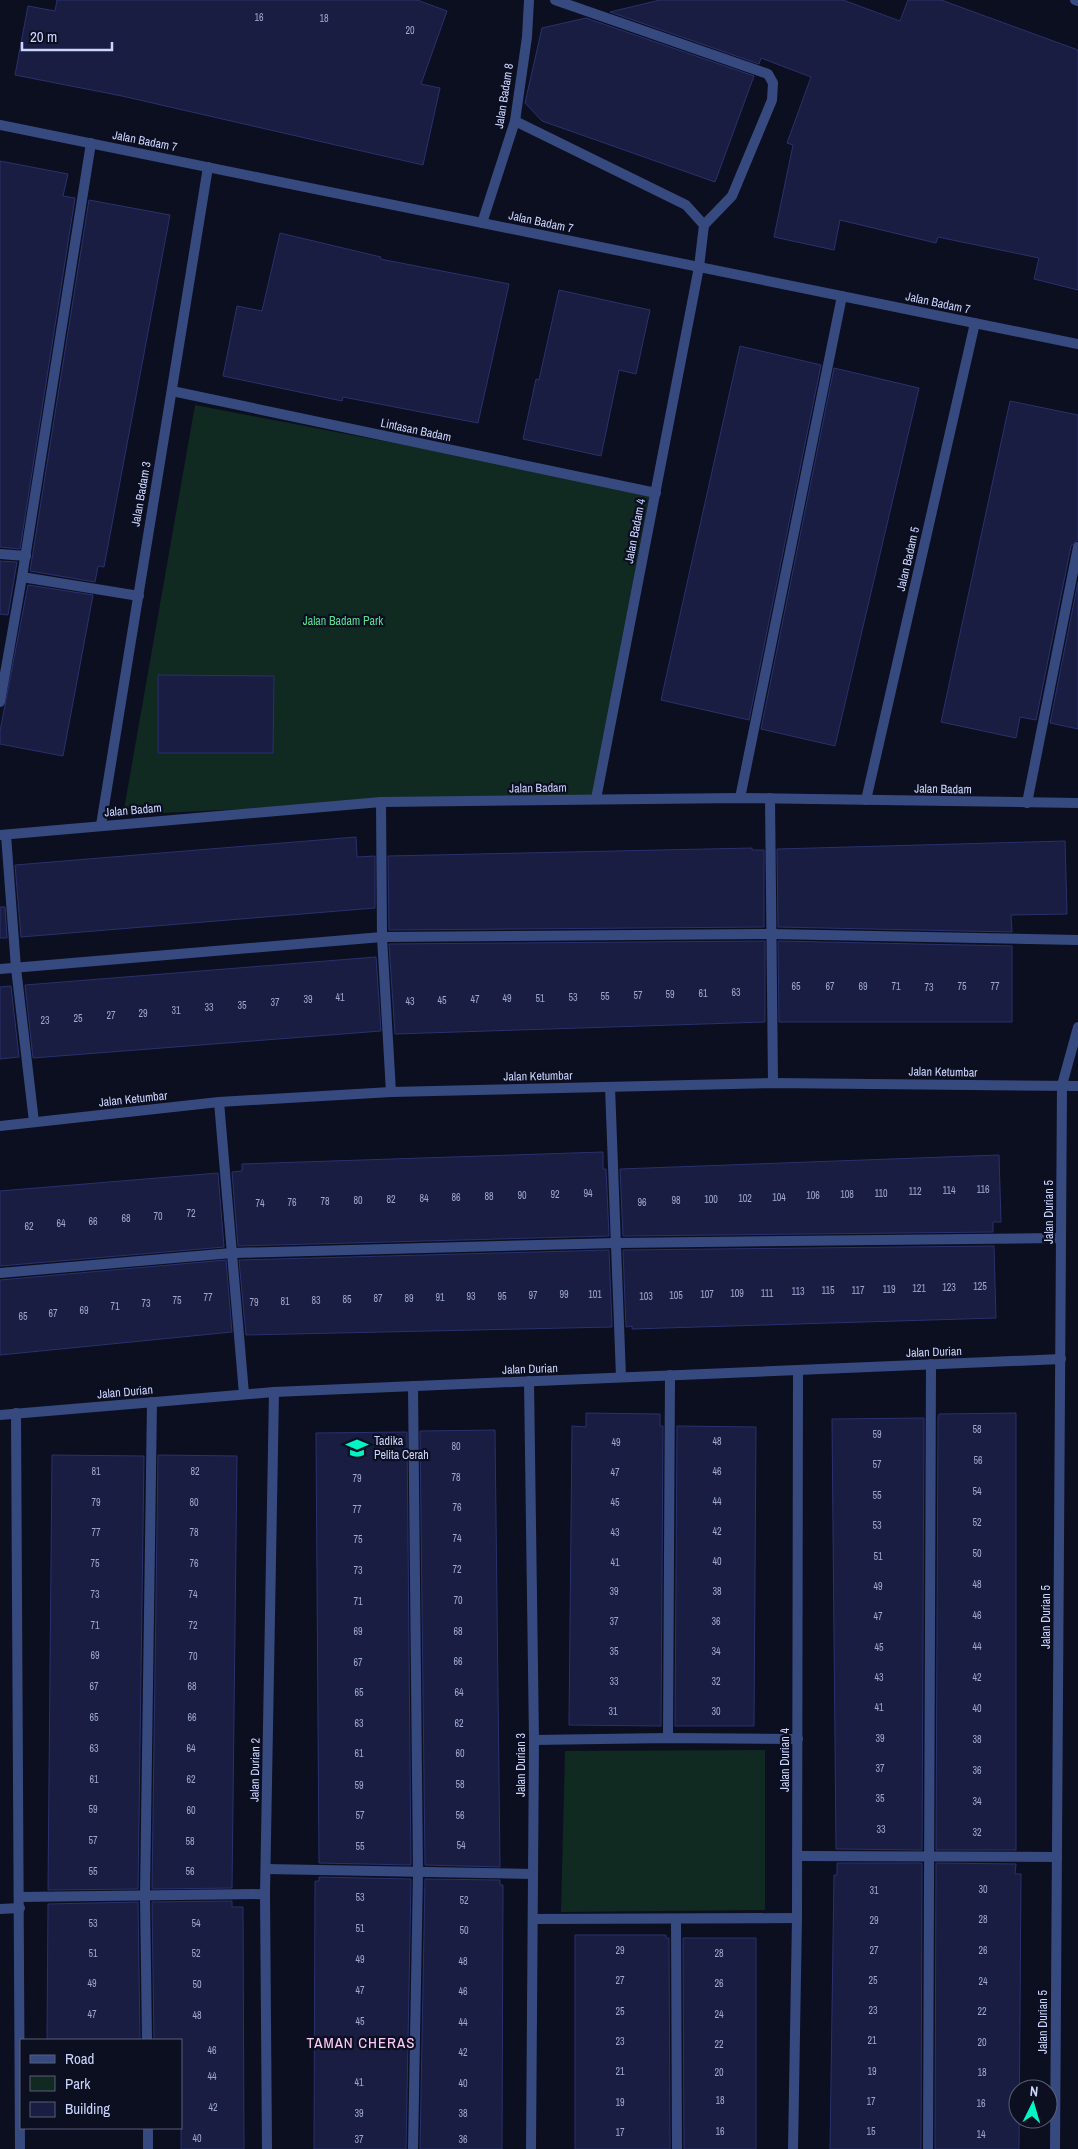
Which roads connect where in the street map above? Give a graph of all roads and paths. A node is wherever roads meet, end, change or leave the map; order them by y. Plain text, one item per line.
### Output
1 (529, 0) edge
2 (555, 0) edge
3 (515, 121) junction
4 (0, 125) edge
5 (91, 143) junction
6 (208, 167) junction
7 (482, 223) junction
8 (704, 225) junction
9 (699, 267) junction
10 (842, 296) junction
11 (974, 323) junction
12 (1078, 344) edge
13 (172, 391) junction
14 (656, 492) junction
15 (1078, 547) edge
16 (0, 554) edge
17 (26, 556) junction
18 (22, 577) junction
19 (139, 596) junction
20 (0, 702) edge
21 (740, 798) junction
22 (770, 798) junction
23 (596, 799) junction
24 (866, 800) junction
25 (381, 802) junction
26 (1027, 803) junction
27 (1078, 804) edge
28 (101, 825) junction
29 (3, 835) edge
30 (770, 934) junction
31 (382, 937) junction
32 (1078, 940) edge
33 (16, 968) junction
34 (0, 969) edge
35 (1078, 1027) edge
36 (773, 1082) junction
37 (1062, 1085) junction
38 (1078, 1086) edge
39 (610, 1087) junction
40 (392, 1092) junction
41 (219, 1102) junction
42 (34, 1122) junction
43 (0, 1126) edge
44 (1061, 1238) junction
45 (616, 1243) junction
46 (232, 1253) junction
47 (0, 1273) edge
48 (1061, 1359) junction
49 (931, 1364) junction
50 (798, 1370) junction
51 (670, 1375) junction
52 (621, 1377) junction
53 (528, 1381) junction
54 (413, 1386) junction
55 (274, 1392) junction
56 (244, 1394) junction
57 (152, 1402) junction
58 (16, 1413) junction
59 (0, 1415) edge
60 (668, 1738) junction
61 (798, 1739) junction
62 (534, 1740) junction
63 (798, 1856) junction
64 (1057, 1856) junction
65 (931, 1857) junction
66 (266, 1869) junction
67 (418, 1872) junction
68 (533, 1874) junction
69 (265, 1894) junction
70 (145, 1896) junction
71 (20, 1897) junction
72 (20, 1908) junction
73 (0, 1909) edge
74 (797, 1918) junction
75 (533, 1919) junction
76 (676, 1919) junction
77 (147, 2039) edge
78 (148, 2129) edge
79 (20, 2149) edge
80 (148, 2149) edge
81 (267, 2149) edge
82 (413, 2149) edge
83 (531, 2149) edge
84 (677, 2149) edge
85 (793, 2149) edge
86 (928, 2149) edge
87 (1055, 2149) edge

1 - 3 street, Jalan Badam 8
2 - 8 street
3 - 7 street, Jalan Badam 8
3 - 8 street
4 - 5 street, Jalan Badam 7
5 - 6 street, Jalan Badam 7
5 - 17 street
6 - 7 street, Jalan Badam 7
6 - 13 street, Jalan Badam 3
7 - 9 street, Jalan Badam 7
8 - 9 street, Jalan Badam 4
9 - 10 street, Jalan Badam 7
9 - 14 street, Jalan Badam 4
10 - 11 street, Jalan Badam 7
10 - 21 street
11 - 12 street, Jalan Badam 7
11 - 24 street, Jalan Badam 5
13 - 14 street, Lintasan Badam
13 - 19 street, Jalan Badam 3
14 - 23 street, Jalan Badam 4
15 - 26 street
16 - 17 street
17 - 18 street
18 - 19 street
18 - 20 street
19 - 28 street, Jalan Badam 3
21 - 22 street, Jalan Badam
21 - 23 street, Jalan Badam
22 - 24 street, Jalan Badam
22 - 30 street
23 - 25 street, Jalan Badam
24 - 26 street, Jalan Badam
25 - 28 street, Jalan Badam
25 - 31 street
26 - 27 street, Jalan Badam
28 - 29 street, Jalan Badam
29 - 33 street
30 - 31 street
30 - 32 street
30 - 36 street
31 - 33 street
31 - 40 street
33 - 34 street
33 - 42 street
35 - 37 street, Jalan Durian 5
36 - 37 street, Jalan Ketumbar
36 - 39 street, Jalan Ketumbar
37 - 38 street, Jalan Ketumbar
37 - 44 street, Jalan Durian 5
39 - 40 street, Jalan Ketumbar
39 - 45 street
40 - 41 street, Jalan Ketumbar
41 - 42 street, Jalan Ketumbar
41 - 46 street
42 - 43 street, Jalan Ketumbar
44 - 45 street
44 - 48 street, Jalan Durian 5
45 - 46 street
45 - 52 street
46 - 47 street
46 - 56 street
48 - 49 street, Jalan Durian
48 - 64 street, Jalan Durian 5
49 - 50 street, Jalan Durian
49 - 65 street
50 - 51 street, Jalan Durian
50 - 61 street, Jalan Durian 4
51 - 52 street, Jalan Durian
51 - 60 street
52 - 53 street, Jalan Durian
53 - 54 street, Jalan Durian
53 - 62 street, Jalan Durian 3
54 - 55 street, Jalan Durian
54 - 67 street
55 - 56 street, Jalan Durian
55 - 66 street, Jalan Durian 2
56 - 57 street, Jalan Durian
57 - 58 street, Jalan Durian
57 - 70 street
58 - 59 street, Jalan Durian
58 - 71 street
60 - 61 street
60 - 62 street
61 - 63 street, Jalan Durian 4
62 - 68 street, Jalan Durian 3
63 - 65 street
63 - 74 street, Jalan Durian 4
64 - 65 street
64 - 87 street, Jalan Durian 5
65 - 86 street
66 - 67 street
66 - 69 street, Jalan Durian 2
67 - 68 street
67 - 82 street
68 - 75 street, Jalan Durian 3
69 - 70 street
69 - 81 street, Jalan Durian 2
70 - 71 street
70 - 77 street
71 - 72 street
72 - 73 street
72 - 79 street
74 - 76 street
74 - 85 street, Jalan Durian 4
75 - 76 street
75 - 83 street, Jalan Durian 3
76 - 84 street
78 - 80 street

